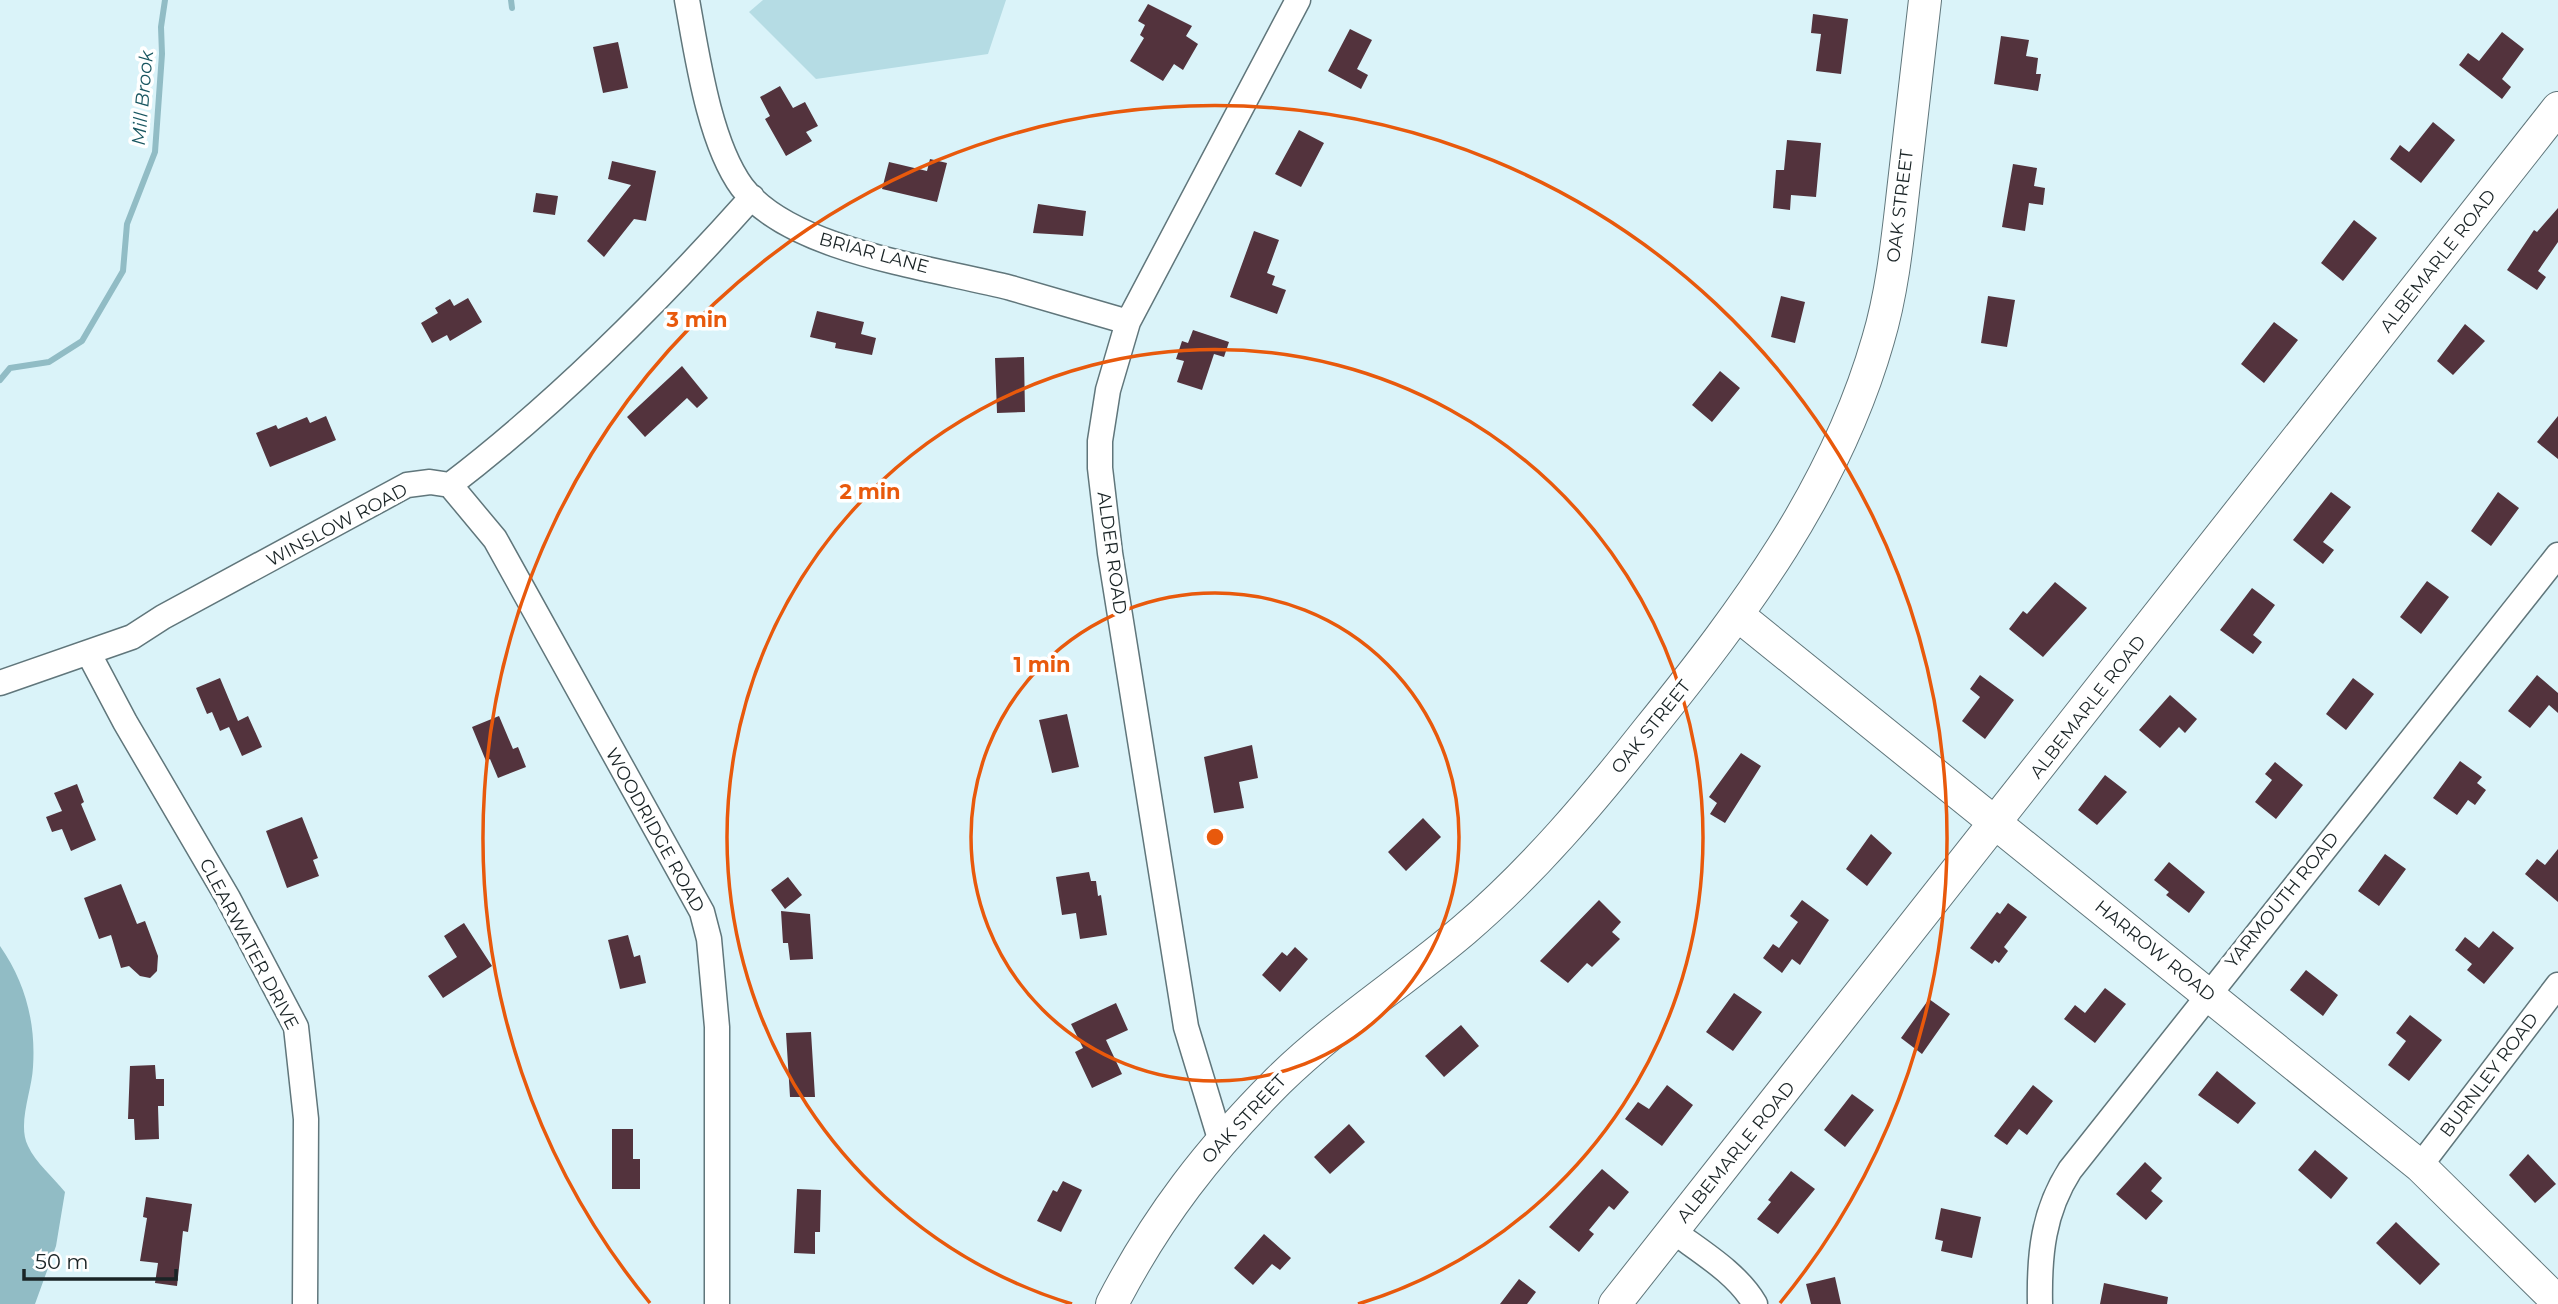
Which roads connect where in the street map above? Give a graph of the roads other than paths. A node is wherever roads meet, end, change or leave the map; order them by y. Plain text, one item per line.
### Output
1 (687, 0) edge
2 (1298, 0) edge
3 (1925, 0) edge
4 (2558, 108) edge
5 (752, 197) junction
6 (1128, 322) junction
7 (450, 485) junction
8 (2558, 555) edge
9 (1738, 616) junction
10 (89, 654) junction
11 (0, 682) edge
12 (1996, 824) junction
13 (2558, 985) edge
14 (2208, 993) junction
15 (1221, 1142) junction
16 (2420, 1166) junction
17 (1673, 1231) junction
18 (2558, 1302) edge
19 (305, 1304) edge
20 (717, 1304) edge
21 (1112, 1304) edge
22 (1615, 1304) edge
23 (1755, 1304) edge
24 (2040, 1304) edge

1 - 5 street, BRIAR LANE
2 - 6 street, ALDER ROAD
3 - 9 street, OAK STREET
4 - 12 street, ALBEMARLE ROAD
5 - 6 street, BRIAR LANE
5 - 7 street
6 - 15 street, ALDER ROAD
7 - 10 street, WINSLOW ROAD
7 - 20 street, WOODRIDGE ROAD
8 - 14 street, YARMOUTH ROAD
9 - 12 street, HARROW ROAD
9 - 15 street, OAK STREET
10 - 11 street, WINSLOW ROAD
10 - 19 street, CLEARWATER DRIVE
12 - 14 street, HARROW ROAD
12 - 17 street, ALBEMARLE ROAD
13 - 16 street, BURNLEY ROAD
14 - 16 street, HARROW ROAD
14 - 24 street, YARMOUTH ROAD
15 - 21 street, OAK STREET
16 - 18 street, HARROW ROAD
17 - 22 street, ALBEMARLE ROAD
17 - 23 street

